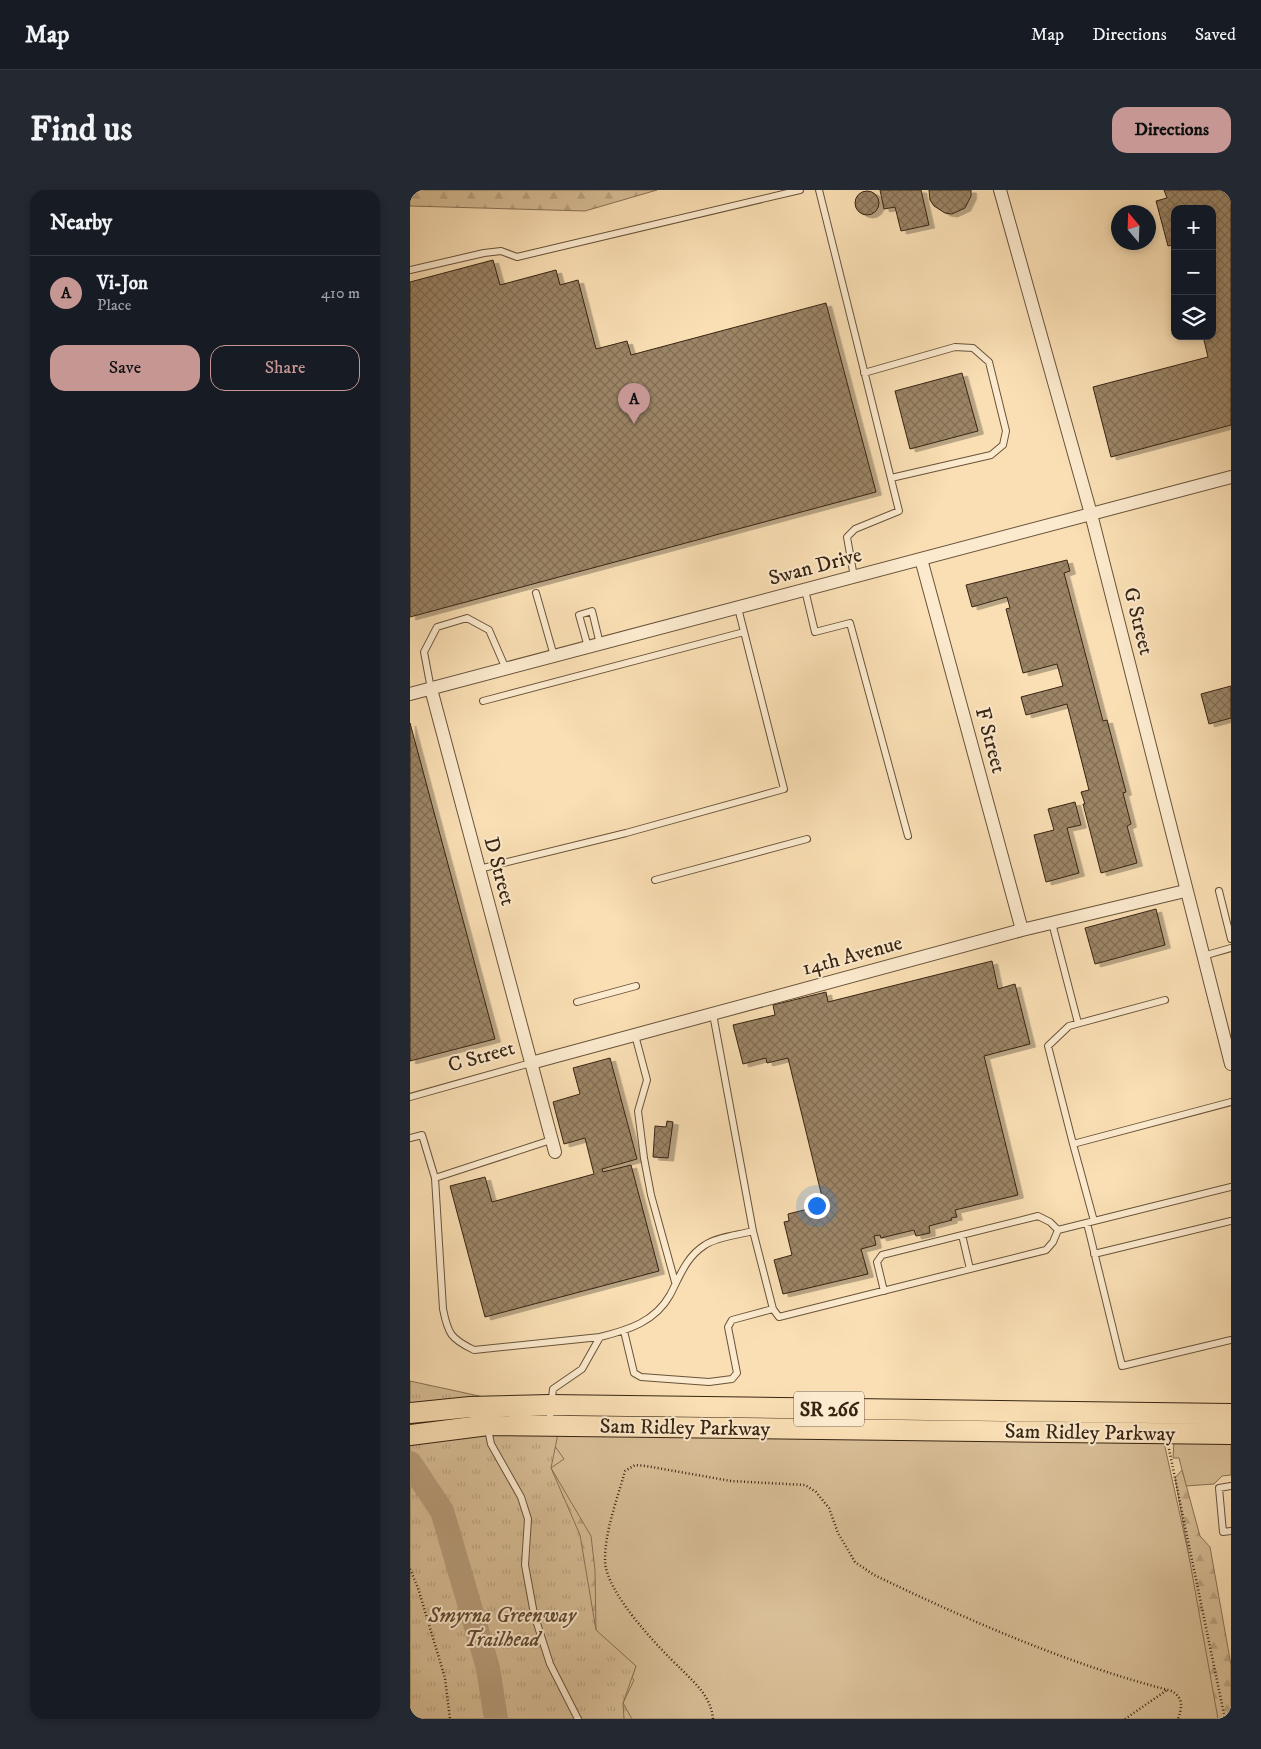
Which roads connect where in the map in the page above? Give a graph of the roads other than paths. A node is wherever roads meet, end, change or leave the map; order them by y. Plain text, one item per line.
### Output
1 (800, 190) edge
2 (819, 190) edge
3 (1000, 190) edge
4 (410, 270) edge
5 (864, 373) junction
6 (1231, 477) edge
7 (891, 478) junction
8 (1091, 514) junction
9 (921, 559) junction
10 (854, 577) junction
11 (805, 590) junction
12 (536, 593) dead end
13 (738, 608) junction
14 (744, 632) junction
15 (600, 644) junction
16 (588, 648) junction
17 (554, 656) junction
18 (506, 669) junction
19 (431, 689) junction
20 (410, 694) edge
21 (483, 701) dead end
22 (908, 836) dead end
23 (807, 839) dead end
24 (479, 869) junction
25 (655, 880) dead end
26 (1185, 891) junction
27 (1219, 891) dead end
28 (1052, 923) junction
29 (1022, 930) junction
30 (1231, 939) edge
31 (1231, 948) edge
32 (1202, 956) junction
33 (636, 986) dead end
34 (1164, 1000) dead end
35 (577, 1002) dead end
36 (713, 1014) junction
37 (1078, 1023) junction
38 (636, 1035) junction
39 (1228, 1038) edge
40 (531, 1063) junction
41 (1231, 1064) edge
42 (410, 1096) edge
43 (1231, 1102) edge
44 (410, 1138) edge
45 (1073, 1144) junction
46 (553, 1146) joint
47 (435, 1178) junction
48 (1231, 1187) edge
49 (1231, 1221) edge
50 (1090, 1222) junction
51 (1058, 1230) junction
52 (753, 1231) junction
53 (962, 1235) junction
54 (1094, 1254) junction
55 (970, 1269) junction
56 (675, 1282) junction
57 (884, 1290) junction
58 (773, 1309) junction
59 (624, 1331) junction
60 (600, 1337) junction
61 (1231, 1340) edge
62 (550, 1405) junction
63 (418, 1412) edge
64 (1231, 1414) edge
65 (488, 1425) junction
66 (549, 1426) junction
67 (410, 1434) edge
68 (1231, 1434) edge
69 (1231, 1486) edge
70 (1231, 1531) edge
71 (578, 1719) edge

1 - 4 lane
2 - 5 lane
3 - 8 street, G Street
5 - 7 lane
5 - 7 lane
6 - 8 street, Swan Drive
7 - 10 lane
8 - 9 street, Swan Drive
8 - 26 street, G Street
9 - 10 street, Swan Drive
9 - 29 street, F Street
10 - 11 street, Swan Drive
11 - 13 street, Swan Drive
11 - 22 lane
12 - 17 lane
13 - 14 lane
13 - 15 street, Swan Drive
14 - 21 lane
14 - 24 lane
15 - 16 street, Swan Drive
15 - 16 lane
16 - 17 street, Swan Drive
17 - 18 street, Swan Drive
18 - 19 street, Swan Drive
18 - 19 lane
19 - 20 street, Swan Drive
19 - 24 street, D Street
23 - 25 lane
24 - 40 street, D Street
26 - 28 street, 14th Avenue
26 - 32 street, G Street
27 - 30 lane
28 - 29 street, 14th Avenue
28 - 37 lane
29 - 36 street, 14th Avenue
31 - 32 lane
32 - 39 street, G Street
33 - 35 lane
34 - 37 lane
36 - 38 street, 14th Avenue
36 - 52 lane
37 - 45 lane
38 - 40 street, 14th Avenue
38 - 56 lane
39 - 41 street, G Street
40 - 42 lane, C Street
40 - 46 street, C Street
43 - 45 lane
44 - 47 lane
45 - 50 lane
46 - 47 lane
47 - 60 lane
48 - 50 lane
49 - 54 lane
50 - 51 lane
50 - 54 lane
51 - 53 lane
51 - 55 lane
52 - 56 lane
52 - 58 lane
53 - 55 lane
53 - 57 lane
54 - 61 lane
55 - 57 lane
56 - 59 lane
57 - 58 lane
58 - 59 lane
59 - 60 lane
60 - 62 lane
62 - 63 main road, Sam Ridley Parkway / SR 266
62 - 64 main road, Sam Ridley Parkway / SR 266
62 - 66 lane
65 - 66 main road, Sam Ridley Parkway / SR 266
65 - 67 main road, Sam Ridley Parkway / SR 266
65 - 71 lane
66 - 68 main road, Sam Ridley Parkway / SR 266
69 - 70 lane

